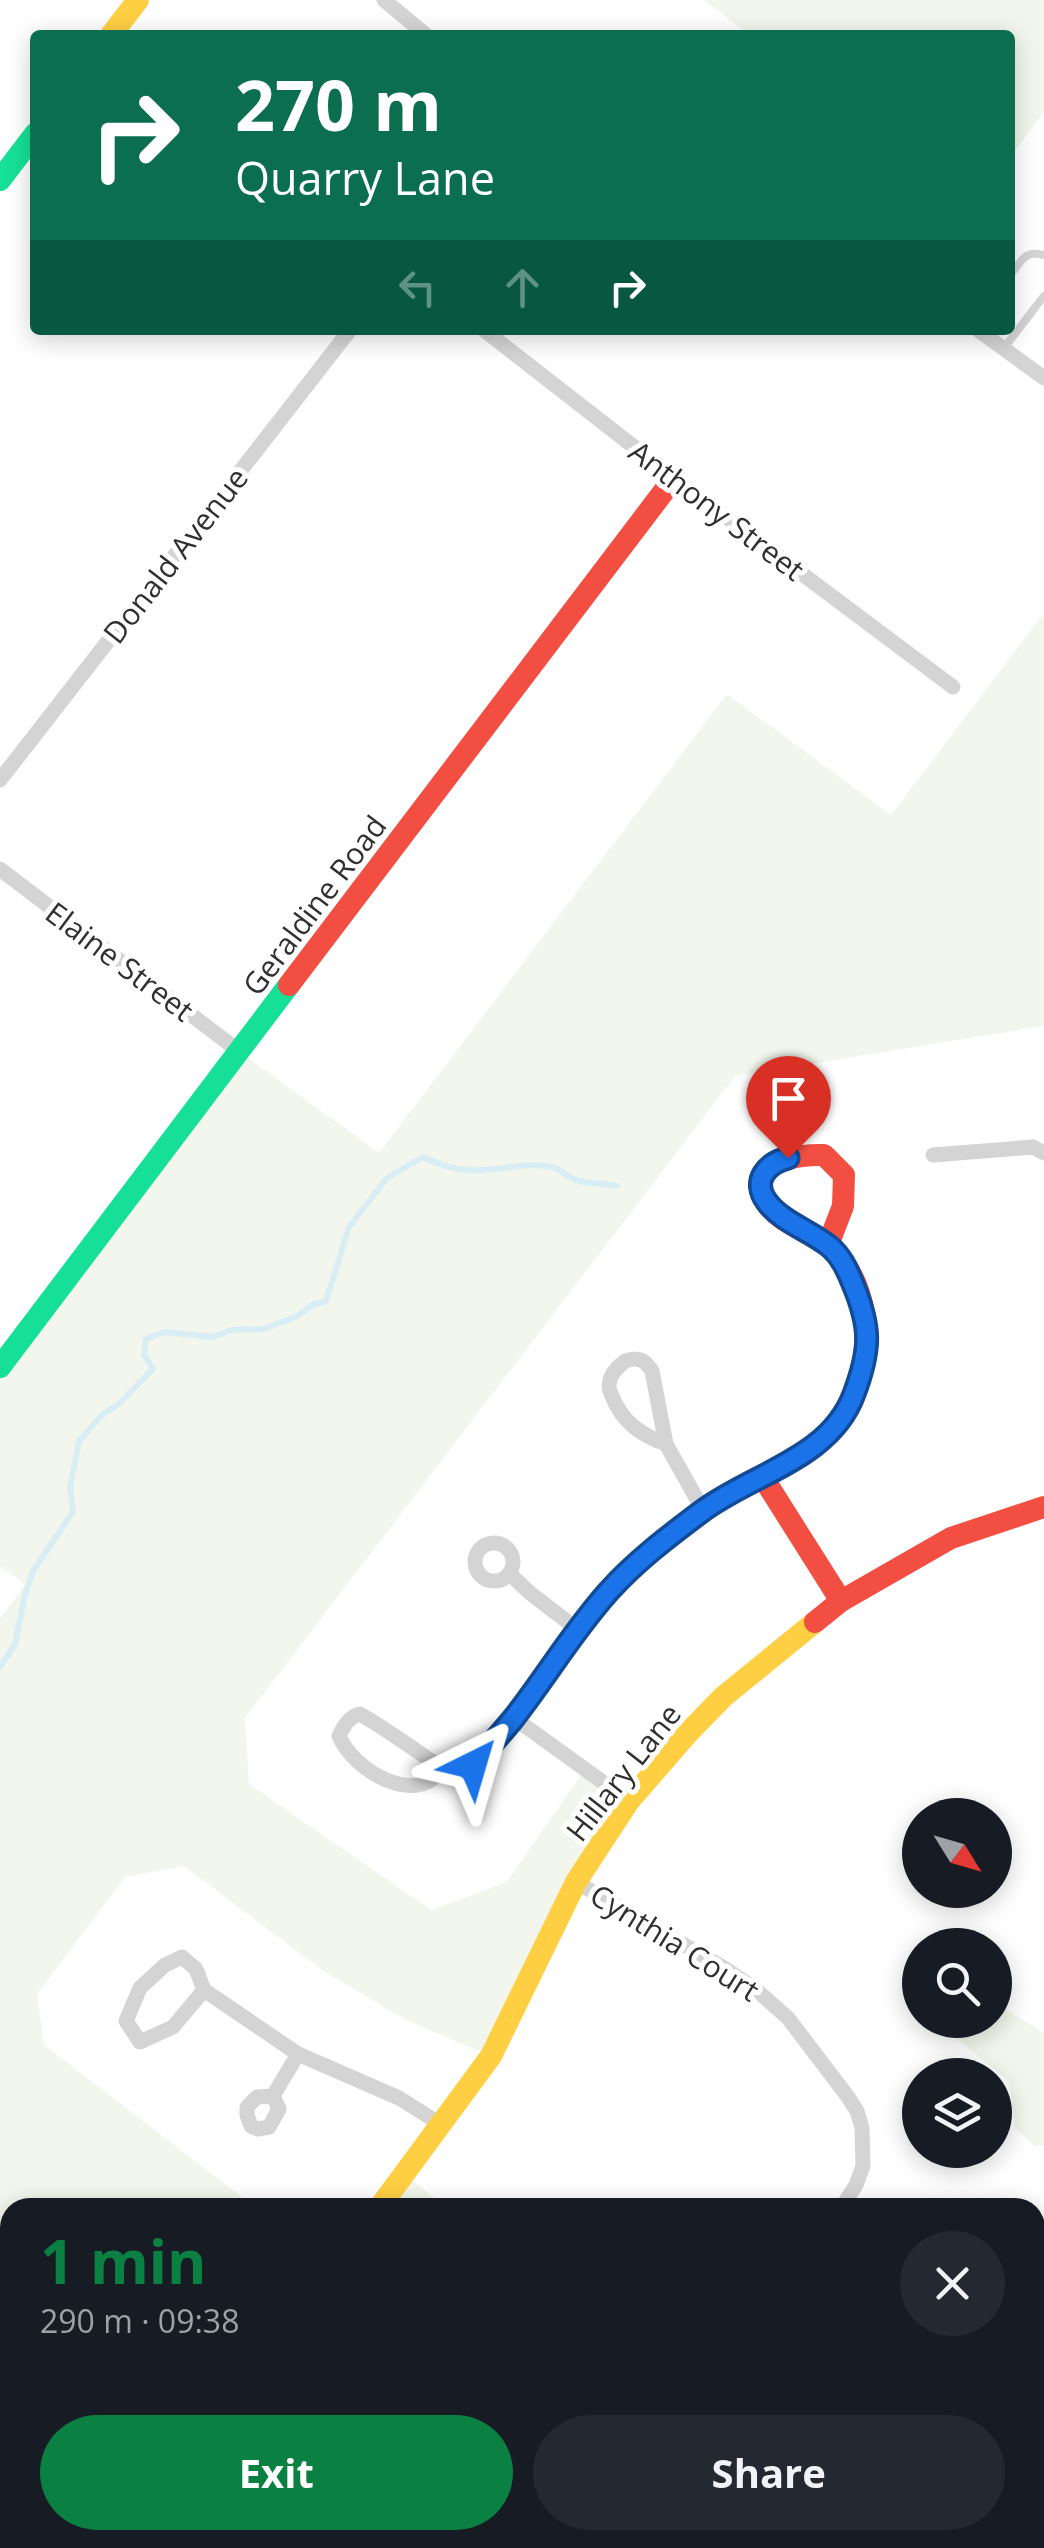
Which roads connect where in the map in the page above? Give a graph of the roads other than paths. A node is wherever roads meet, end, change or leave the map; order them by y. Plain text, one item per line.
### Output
1 (138, 0) edge
2 (384, 0) edge
3 (115, 30) edge
4 (420, 30) edge
5 (30, 141) edge
6 (0, 180) edge
7 (1044, 255) edge
8 (1015, 269) edge
9 (1044, 296) edge
10 (1015, 334) edge
11 (346, 335) edge
12 (490, 335) edge
13 (985, 335) edge
14 (1015, 335) edge
15 (1004, 349) junction
16 (1044, 378) edge
17 (674, 478) junction
18 (953, 688) dead end
19 (0, 780) edge
20 (0, 870) edge
21 (240, 1052) junction
22 (1044, 1154) edge
23 (932, 1155) dead end
24 (828, 1245) dead end
25 (0, 1367) edge
26 (666, 1444) junction
27 (762, 1476) junction
28 (1044, 1507) edge
29 (703, 1510) junction
30 (510, 1574) dead end
31 (841, 1601) junction
32 (577, 1629) junction
33 (514, 1718) junction
34 (442, 1769) junction
35 (629, 1801) junction
36 (576, 1882) junction
37 (204, 1990) junction
38 (298, 2054) junction
39 (272, 2096) dead end
40 (442, 2125) junction
41 (387, 2198) edge
42 (849, 2198) edge

1 - 3 street
2 - 4 street
5 - 6 street
7 - 8 lane
9 - 10 lane
11 - 19 street, Donald Avenue
12 - 17 street, Anthony Street
13 - 15 street
14 - 15 lane
15 - 16 street
17 - 18 street, Anthony Street
17 - 21 street, Geraldine Road
20 - 21 street, Elaine Street
21 - 25 street, Geraldine Road
22 - 23 street
24 - 27 street
26 - 26 street
26 - 29 street
27 - 29 street
27 - 31 street
28 - 31 street, Hillary Lane
29 - 32 street
30 - 32 street
31 - 35 street, Hillary Lane
32 - 33 street
33 - 34 street
33 - 35 street
34 - 34 street
35 - 36 street, Hillary Lane
36 - 40 street, Hillary Lane
36 - 42 street, Cynthia Court
37 - 37 street
37 - 38 street
38 - 39 street
38 - 40 street
40 - 41 street, Hillary Lane

